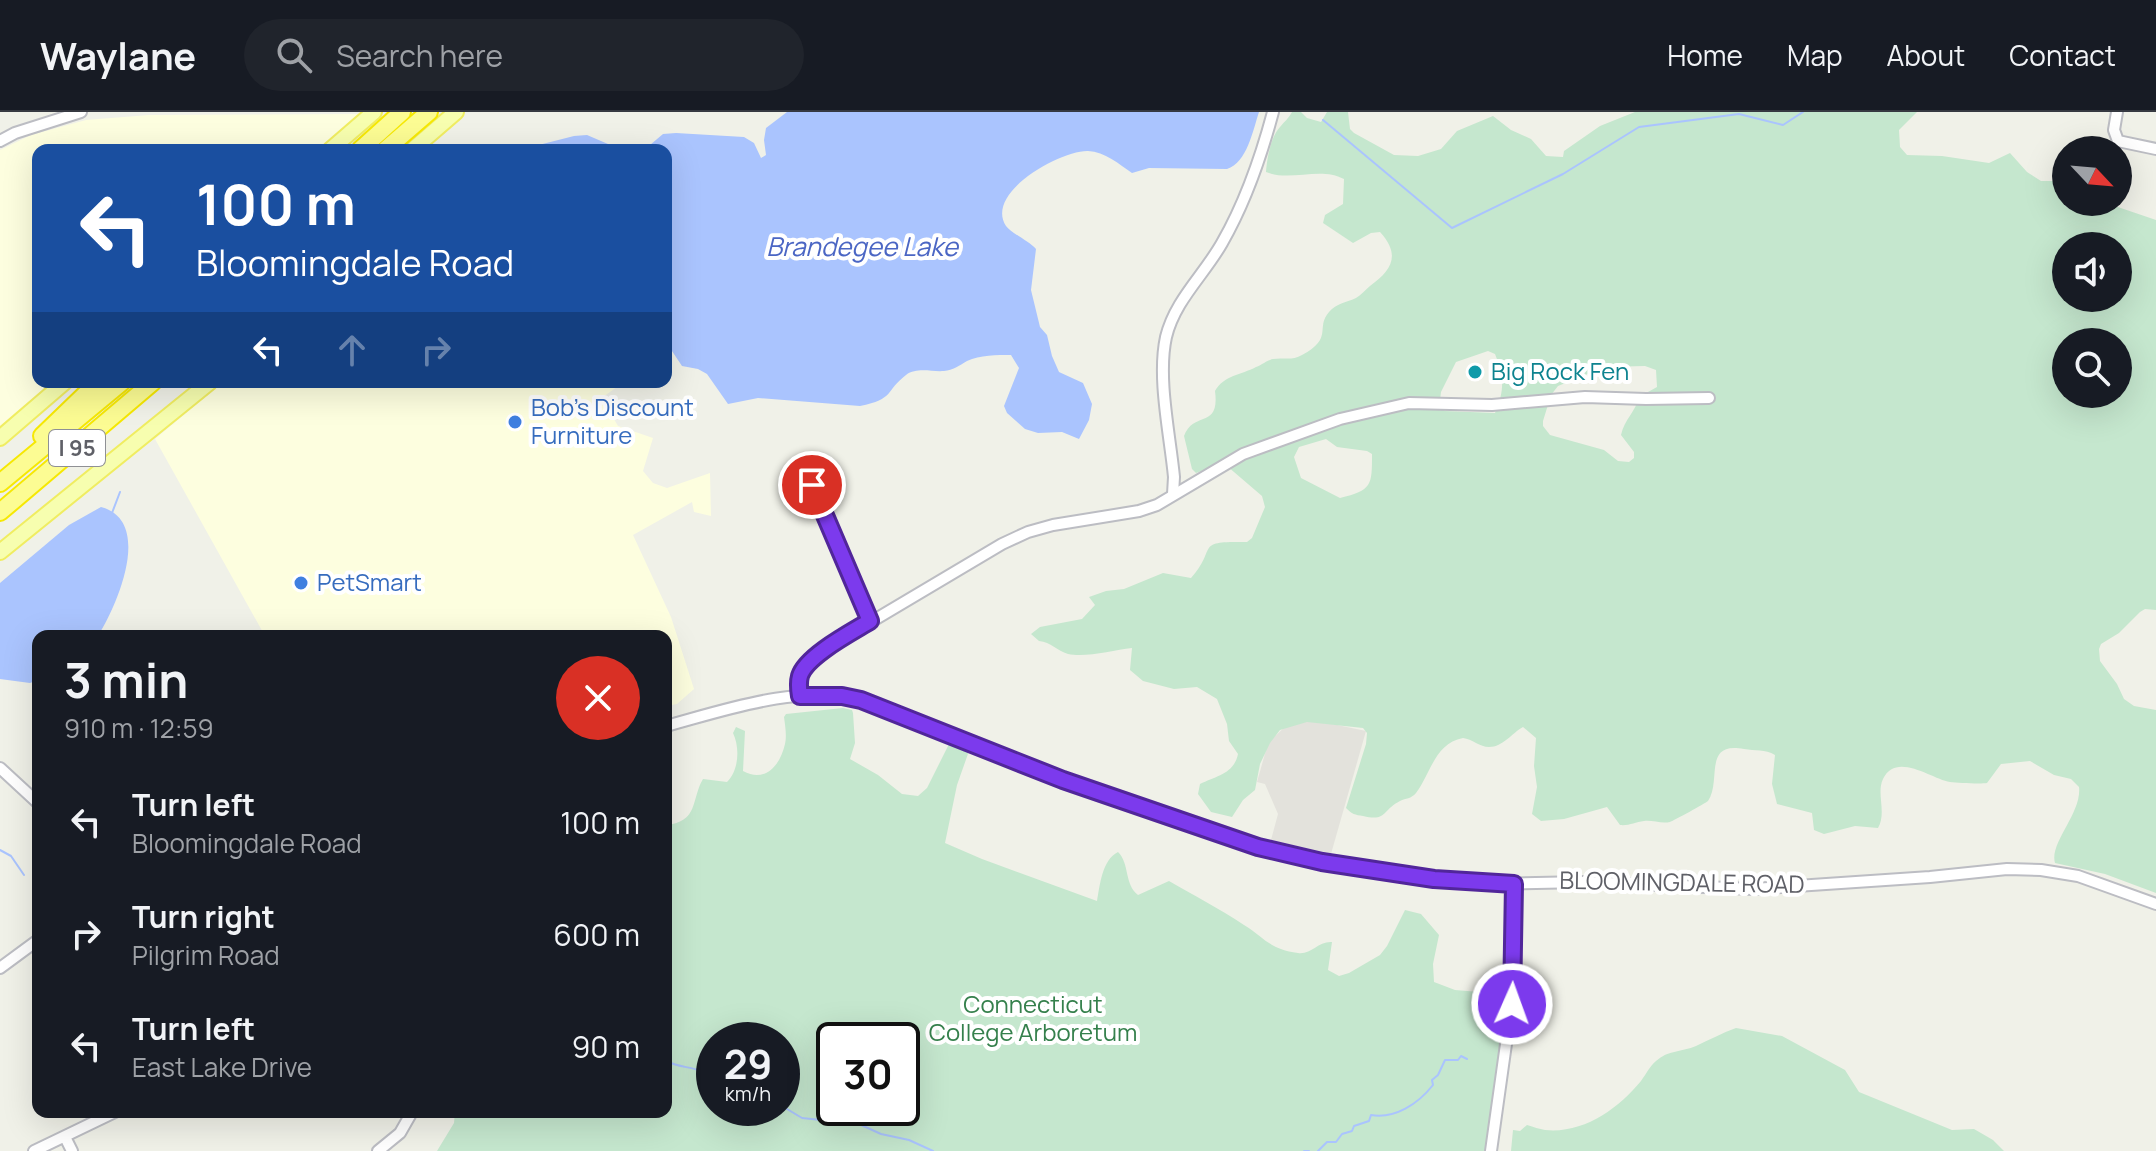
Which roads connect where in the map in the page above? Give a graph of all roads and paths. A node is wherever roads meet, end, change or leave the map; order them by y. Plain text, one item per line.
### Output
1 (81, 112) edge
2 (374, 112) edge
3 (402, 112) edge
4 (429, 112) edge
5 (456, 112) edge
6 (1273, 112) edge
7 (2117, 112) edge
8 (0, 141) edge
9 (337, 144) edge
10 (367, 144) edge
11 (392, 144) edge
12 (419, 144) edge
13 (2156, 149) edge
14 (58, 388) edge
15 (91, 388) edge
16 (115, 388) edge
17 (146, 388) edge
18 (203, 388) edge
19 (1709, 398) dead end
20 (0, 438) edge
21 (0, 472) edge
22 (0, 483) edge
23 (812, 485) dead end
24 (1173, 494) junction
25 (0, 512) edge
26 (0, 552) edge
27 (870, 621) junction
28 (800, 696) junction
29 (672, 724) edge
30 (0, 768) edge
31 (32, 797) edge
32 (1514, 884) junction
33 (2156, 904) edge
34 (32, 944) edge
35 (0, 968) edge
36 (103, 1118) edge
37 (409, 1118) edge
38 (65, 1137) junction
39 (34, 1151) edge
40 (72, 1151) edge
41 (378, 1151) edge
42 (1491, 1151) edge

1 - 8 street
2 - 9 main road
3 - 10 highway
4 - 11 highway
5 - 12 main road
6 - 24 street
7 - 13 street
14 - 20 main road
15 - 21 highway
16 - 22 highway, I 95
17 - 25 highway, I 95
18 - 26 main road
19 - 24 street
23 - 27 street
24 - 27 street
27 - 28 street
28 - 29 street, BLOOMINGDALE ROAD
28 - 32 street, BLOOMINGDALE ROAD
30 - 31 street
32 - 33 street, BLOOMINGDALE ROAD
32 - 42 street
34 - 35 street
36 - 38 street
37 - 41 street
38 - 39 street
38 - 40 street

